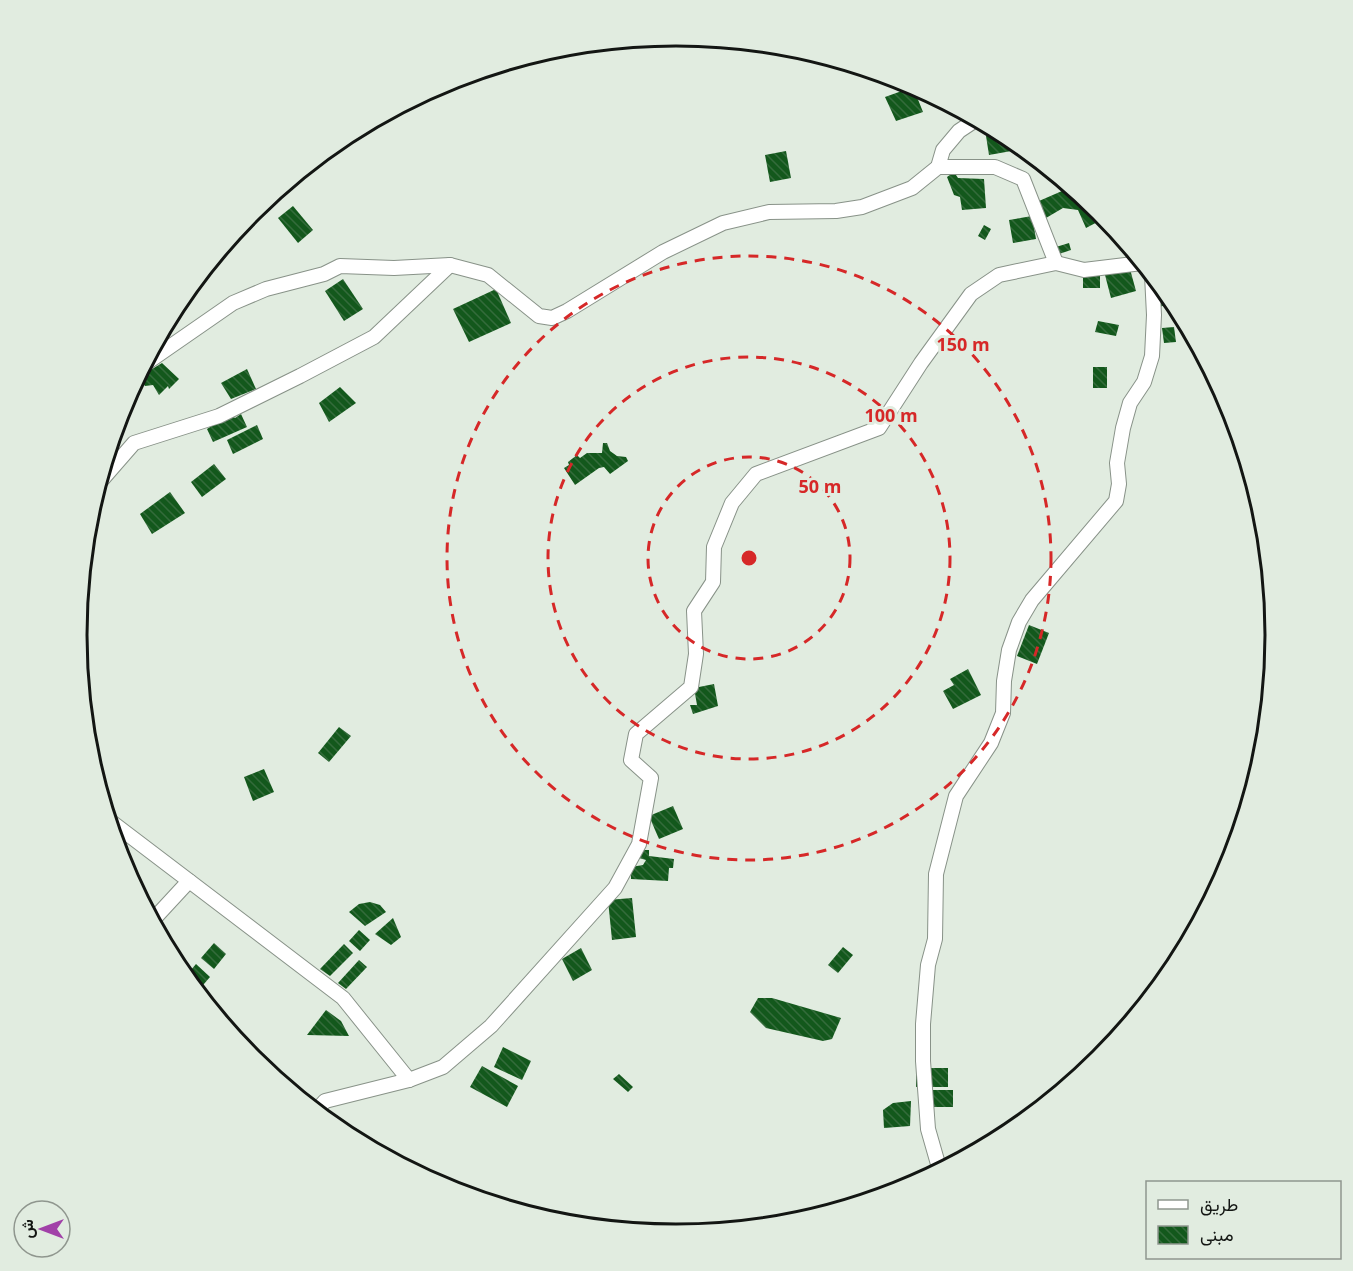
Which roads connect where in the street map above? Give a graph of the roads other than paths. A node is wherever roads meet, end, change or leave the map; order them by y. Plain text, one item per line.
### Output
1 (969, 124) edge
2 (938, 168) junction
3 (1133, 263) edge
4 (1056, 264) junction
5 (450, 266) junction
6 (1153, 290) edge
7 (159, 354) edge
8 (113, 467) edge
9 (120, 828) edge
10 (189, 880) junction
11 (158, 915) edge
12 (409, 1080) junction
13 (321, 1105) edge
14 (938, 1164) edge

1 - 2 street
2 - 4 street
2 - 5 street
3 - 4 street
4 - 12 street
5 - 7 street
5 - 8 street
6 - 14 street
9 - 10 street
10 - 11 street
10 - 12 street
12 - 13 street

